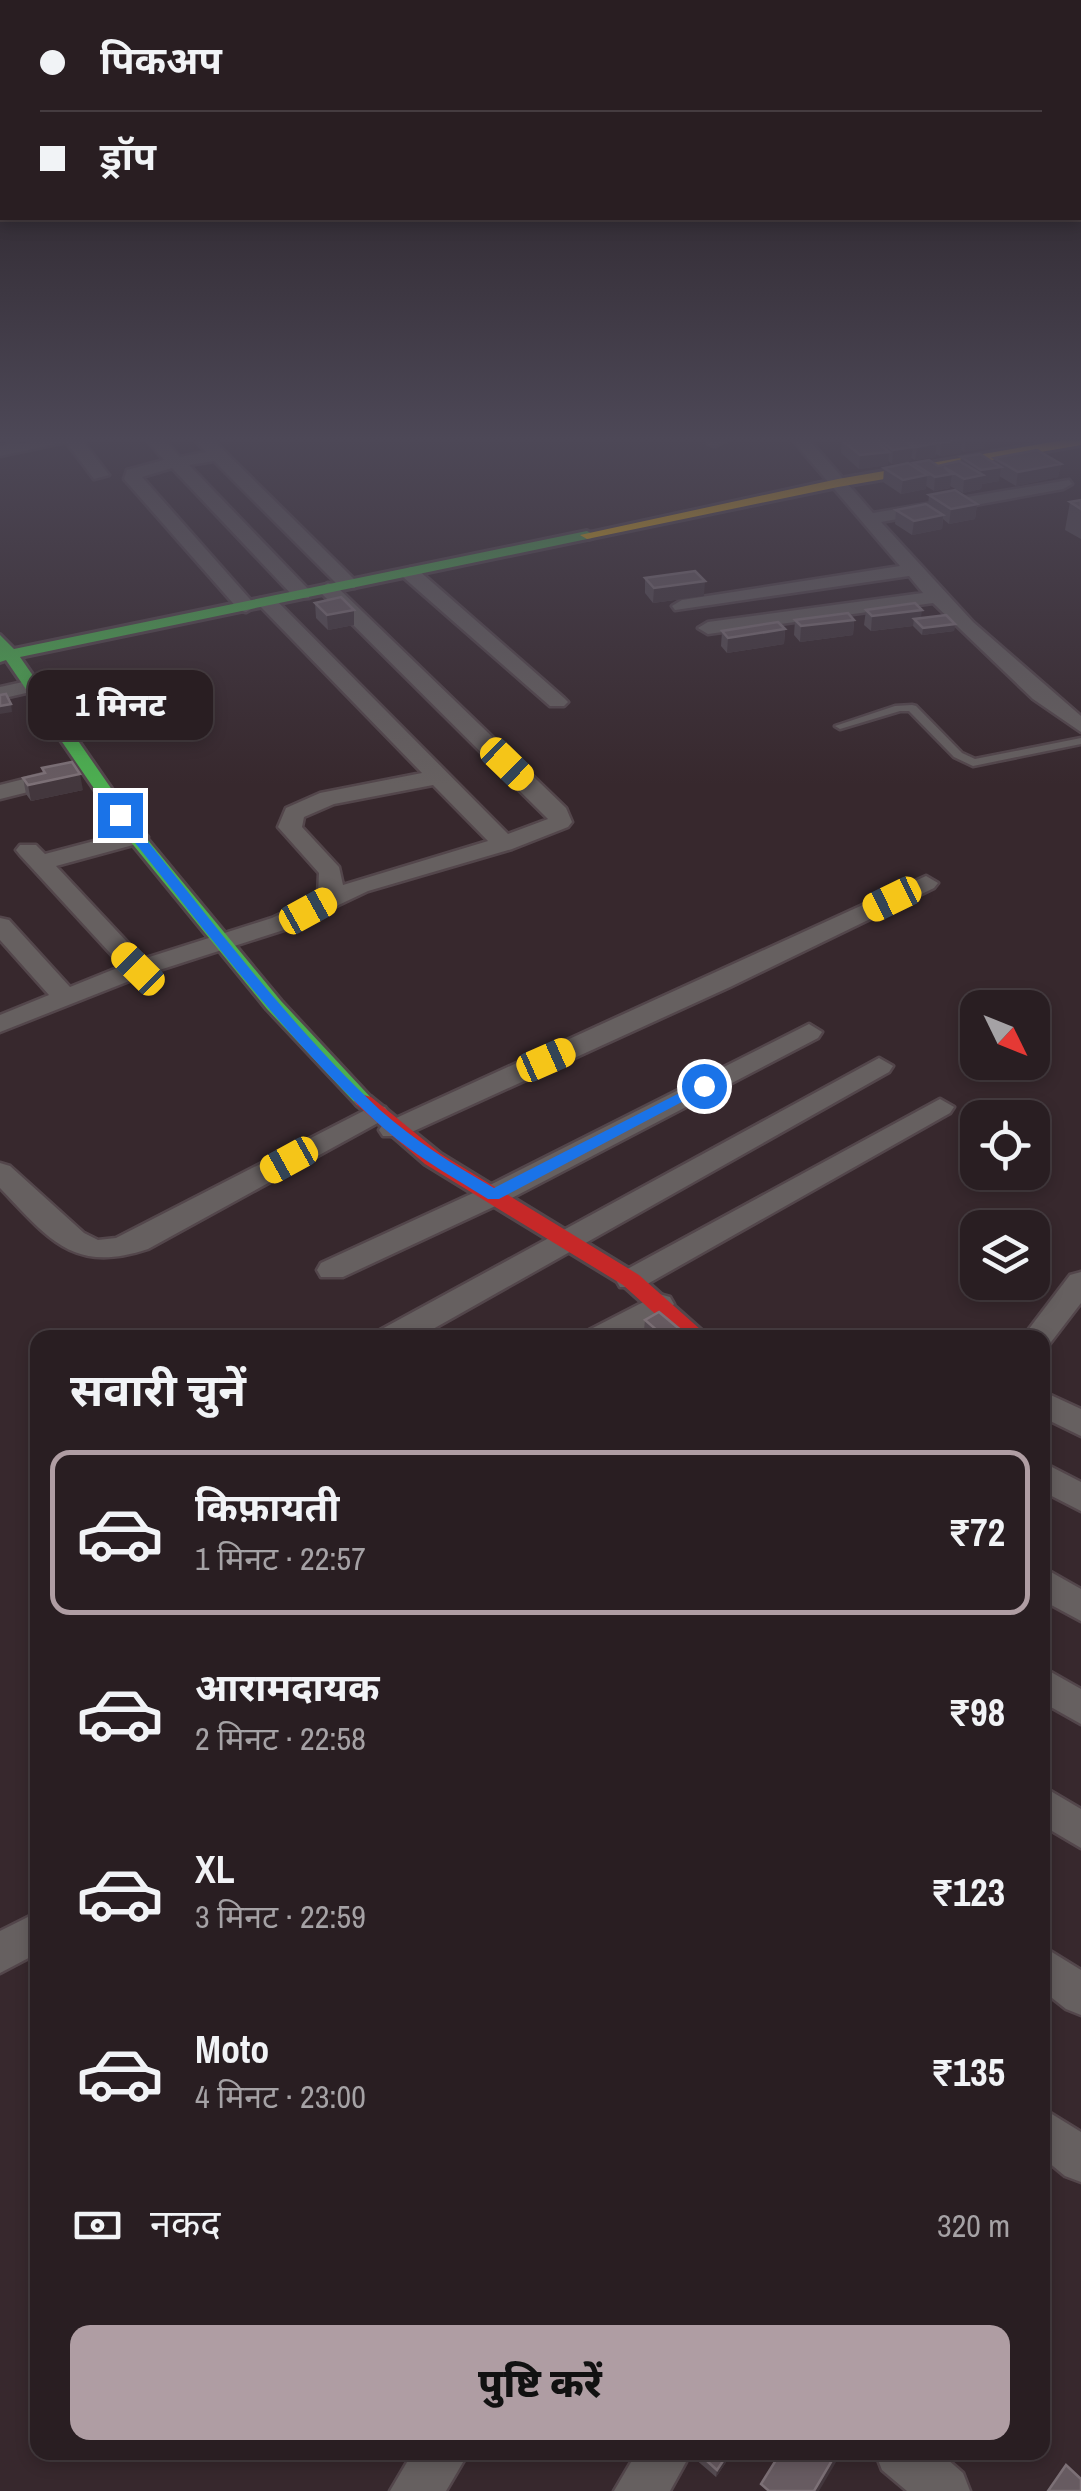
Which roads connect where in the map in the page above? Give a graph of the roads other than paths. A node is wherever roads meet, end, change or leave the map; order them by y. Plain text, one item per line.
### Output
1 (205, 552) edge
2 (262, 552) edge
3 (306, 552) edge
4 (508, 552) edge
5 (897, 552) edge
6 (912, 570) junction
7 (410, 573) junction
8 (338, 587) junction
9 (302, 594) junction
10 (935, 597) junction
11 (256, 604) junction
12 (682, 606) dead end
13 (708, 628) dead end
14 (3, 651) edge
15 (32, 686) junction
16 (0, 693) edge
17 (557, 702) dead end
18 (840, 726) dead end
19 (1081, 726) edge
20 (1081, 740) edge
21 (86, 770) junction
22 (438, 777) junction
23 (0, 792) edge
24 (136, 837) junction
25 (504, 844) junction
26 (926, 882) dead end
27 (330, 899) junction
28 (0, 925) edge
29 (222, 941) junction
30 (138, 969) junction
31 (65, 997) junction
32 (0, 1024) edge
33 (809, 1032) dead end
34 (880, 1066) dead end
35 (940, 1108) dead end
36 (384, 1121) junction
37 (0, 1172) edge
38 (494, 1195) junction
39 (568, 1239) junction
40 (332, 1270) dead end
41 (630, 1280) junction
42 (1081, 1282) edge
43 (659, 1304) junction
44 (406, 1330) edge
45 (614, 1330) edge
46 (689, 1330) edge
47 (1043, 1330) edge
48 (1050, 1407) edge
49 (1081, 1424) edge
50 (1050, 1479) edge
51 (1081, 1498) edge
52 (1050, 1586) edge
53 (1081, 1607) edge
54 (1050, 1688) edge
55 (1081, 1709) edge
56 (1050, 1809) edge
57 (1081, 1832) edge
58 (30, 1935) edge
59 (0, 1954) edge
60 (1050, 1971) edge
61 (1081, 1995) edge
62 (1050, 2135) edge
63 (1081, 2160) edge
64 (438, 2460) edge
65 (909, 2460) edge
66 (414, 2491) edge
67 (945, 2491) edge

1 - 11 street
2 - 9 street
3 - 8 street
4 - 7 street
5 - 6 street
6 - 10 street
6 - 12 street
7 - 8 street
7 - 17 street
8 - 9 street
8 - 25 street
9 - 11 street
10 - 13 street
10 - 19 street
11 - 14 street
11 - 22 street
14 - 15 street
15 - 16 street
15 - 21 street
18 - 20 lane
21 - 23 street
21 - 24 street
22 - 25 street
22 - 27 street
24 - 29 street
24 - 30 street
25 - 27 street
26 - 36 street
27 - 29 street
28 - 31 street
29 - 30 street
29 - 36 street
30 - 31 street
31 - 32 street
33 - 38 street
34 - 39 street
35 - 41 street
36 - 37 street
36 - 38 street
38 - 39 street
38 - 40 street
39 - 41 street
39 - 44 street
41 - 43 street
42 - 47 street
43 - 45 street
43 - 46 street
48 - 49 street
50 - 51 street
52 - 53 street
54 - 55 street
56 - 57 street
58 - 59 street
60 - 61 street
62 - 63 street
64 - 66 street
65 - 67 street

